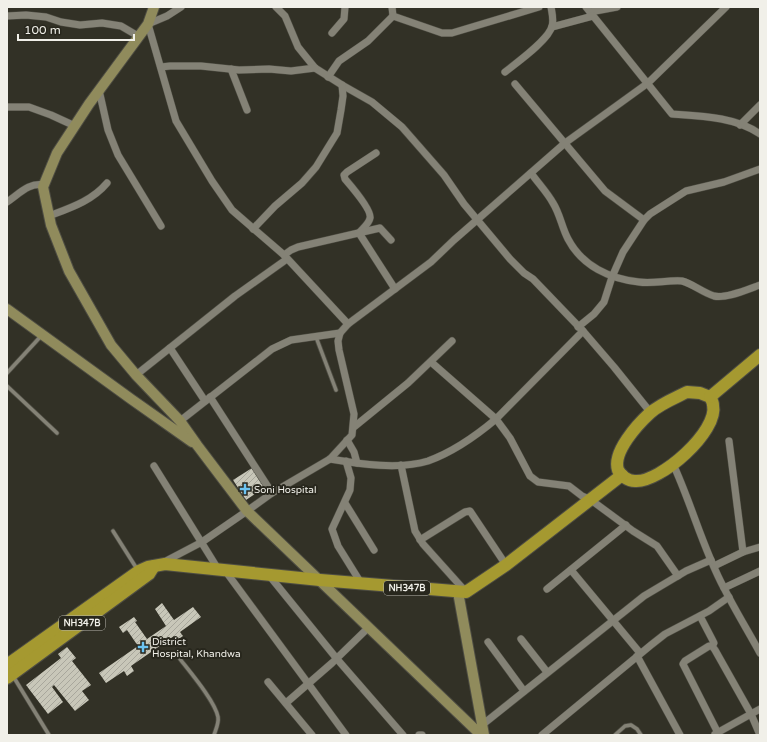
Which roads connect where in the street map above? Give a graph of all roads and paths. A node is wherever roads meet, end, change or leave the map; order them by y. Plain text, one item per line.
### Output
1 (154, 7) edge
2 (181, 7) edge
3 (276, 7) edge
4 (345, 7) edge
5 (392, 7) edge
6 (539, 7) edge
7 (551, 7) edge
8 (577, 7) edge
9 (617, 7) edge
10 (726, 7) edge
11 (589, 11) edge
12 (7, 16) edge
13 (393, 16) junction
14 (148, 24) junction
15 (552, 27) junction
16 (332, 33) dead end
17 (138, 36) junction
18 (162, 68) junction
19 (316, 68) junction
20 (231, 69) junction
21 (505, 72) dead end
22 (328, 77) junction
23 (515, 84) dead end
24 (648, 84) junction
25 (342, 85) junction
26 (99, 90) junction
27 (760, 104) edge
28 (7, 107) edge
29 (247, 110) dead end
30 (740, 124) junction
31 (75, 126) junction
32 (760, 134) edge
33 (565, 144) junction
34 (376, 153) dead end
35 (760, 169) edge
36 (531, 173) junction
37 (107, 183) dead end
38 (44, 185) junction
39 (7, 202) edge
40 (49, 216) junction
41 (478, 219) junction
42 (644, 220) junction
43 (161, 226) dead end
44 (253, 229) junction
45 (359, 233) junction
46 (391, 240) dead end
47 (285, 257) junction
48 (612, 277) junction
49 (760, 285) edge
50 (395, 289) junction
51 (7, 309) edge
52 (348, 324) junction
53 (581, 329) junction
54 (340, 333) junction
55 (43, 334) junction
56 (316, 337) junction
57 (452, 341) dead end
58 (170, 348) junction
59 (760, 356) edge
60 (431, 362) junction
61 (7, 373) edge
62 (136, 375) junction
63 (7, 386) edge
64 (336, 390) dead end
65 (710, 397) junction
66 (208, 399) junction
67 (651, 413) junction
68 (496, 418) junction
69 (180, 421) junction
70 (354, 427) junction
71 (57, 433) dead end
72 (347, 440) junction
73 (729, 441) dead end
74 (197, 445) junction
75 (330, 459) junction
76 (346, 461) junction
77 (357, 463) junction
78 (673, 464) junction
79 (401, 465) junction
80 (154, 466) dead end
81 (622, 475) junction
82 (272, 493) junction
83 (591, 500) junction
84 (345, 503) junction
85 (247, 511) junction
86 (626, 525) junction
87 (113, 531) dead end
88 (420, 540) junction
89 (202, 542) junction
90 (760, 547) edge
91 (374, 550) dead end
92 (743, 552) junction
93 (713, 563) junction
94 (157, 565) junction
95 (506, 565) junction
96 (221, 569) junction
97 (571, 570) junction
98 (139, 571) junction
99 (760, 571) edge
100 (268, 574) junction
101 (678, 576) junction
102 (320, 580) junction
103 (361, 583) junction
104 (724, 588) junction
105 (547, 590) dead end
106 (462, 592) junction
107 (729, 597) junction
108 (700, 616) junction
109 (613, 620) junction
110 (369, 627) junction
111 (521, 639) dead end
112 (488, 642) dead end
113 (712, 646) junction
114 (760, 652) edge
115 (638, 655) junction
116 (180, 659) dead end
117 (337, 659) junction
118 (547, 672) junction
119 (8, 674) edge
120 (268, 682) dead end
121 (307, 683) junction
122 (524, 691) junction
123 (286, 703) junction
124 (760, 709) edge
125 (751, 714) junction
126 (483, 732) edge
127 (717, 734) edge
128 (49, 735) edge
129 (214, 735) edge
130 (312, 735) edge
131 (345, 735) edge
132 (403, 735) edge
133 (419, 735) edge
134 (422, 735) edge
135 (542, 735) edge
136 (615, 735) edge
137 (641, 735) edge
138 (680, 735) edge
139 (760, 735) edge

1 - 14 main road
2 - 14 street
3 - 19 street
4 - 16 street
5 - 13 street
6 - 13 street
7 - 15 street
8 - 11 street
9 - 11 street
10 - 24 street
11 - 15 street
11 - 24 street
12 - 17 street
13 - 22 street
14 - 17 main road
14 - 18 street
15 - 21 street
17 - 26 main road
18 - 20 street
18 - 44 street
19 - 20 street
19 - 22 street
20 - 29 street
22 - 25 street
23 - 33 street
24 - 30 street
24 - 33 street
25 - 41 street
25 - 44 street
26 - 31 main road
26 - 43 street
27 - 30 street
28 - 31 street
30 - 32 street
31 - 38 main road
33 - 36 street
33 - 42 street
34 - 45 street
35 - 42 street
36 - 41 street
36 - 48 street
37 - 40 street
38 - 39 street
38 - 40 main road
40 - 62 main road
41 - 50 street
41 - 53 street
42 - 48 street
44 - 47 street
45 - 46 street
45 - 47 street
45 - 50 street
47 - 52 street
47 - 58 street
48 - 49 street
48 - 53 street
50 - 52 street
51 - 55 main road
52 - 54 street
53 - 67 street
53 - 68 street
54 - 56 street
54 - 70 street
55 - 61 lane
55 - 74 main road
56 - 64 lane
56 - 66 street
57 - 60 street
58 - 62 street
58 - 66 street
59 - 65 highway
60 - 68 street
60 - 70 street
62 - 69 main road
63 - 71 lane
65 - 67 highway
65 - 78 highway
66 - 69 street
66 - 82 street
67 - 81 highway
68 - 79 street
68 - 83 street
69 - 74 main road
70 - 72 street
72 - 75 street
72 - 77 street
73 - 92 street
74 - 85 main road
75 - 76 street
75 - 82 street
76 - 77 street
76 - 84 street
77 - 79 street
78 - 81 highway
78 - 93 street
79 - 88 street
80 - 89 street
81 - 83 highway
82 - 85 street
83 - 86 street
83 - 95 highway
84 - 91 street
84 - 103 street
85 - 89 street
85 - 102 main road
86 - 97 street
86 - 101 street
87 - 98 lane
88 - 95 street
88 - 106 street
89 - 94 street
89 - 96 street
90 - 92 street
92 - 93 street
93 - 101 street
93 - 104 street
94 - 96 highway, NH347B
94 - 98 highway, NH347B
94 - 119 highway, NH347B
95 - 106 highway
96 - 100 highway, NH347B
96 - 121 street
97 - 105 street
97 - 109 street
98 - 119 highway, NH347B
99 - 104 street
100 - 102 highway, NH347B
100 - 117 street
101 - 109 street
102 - 103 highway, NH347B
102 - 110 main road
103 - 106 highway, NH347B
104 - 107 street
106 - 126 main road
107 - 108 street
107 - 114 street
108 - 113 street
108 - 115 street
109 - 115 street
109 - 118 street
110 - 117 street
110 - 126 main road
111 - 118 street
112 - 122 street
113 - 125 street
113 - 127 street
115 - 135 street
115 - 138 street
116 - 129 lane
117 - 121 street
117 - 132 street
118 - 122 street
119 - 128 lane
120 - 123 street
121 - 123 street
121 - 131 street
122 - 126 street
123 - 130 street
124 - 125 street
125 - 127 street
125 - 139 street
133 - 134 street
136 - 137 lane

